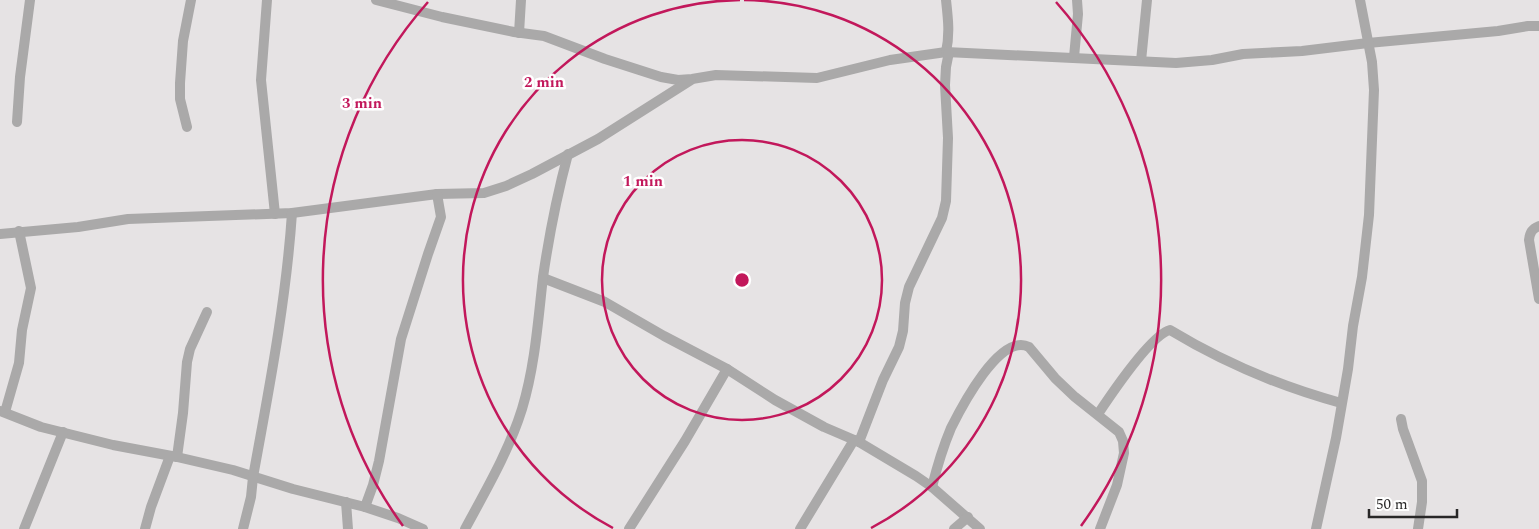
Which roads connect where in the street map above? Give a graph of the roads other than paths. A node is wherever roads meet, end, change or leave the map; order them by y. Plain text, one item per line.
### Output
1 (30, 0) edge
2 (191, 0) edge
3 (267, 0) edge
4 (376, 0) edge
5 (521, 0) edge
6 (946, 0) edge
7 (1077, 0) edge
8 (1147, 0) edge
9 (1360, 0) edge
10 (1539, 26) edge
11 (519, 33) junction
12 (1368, 43) junction
13 (948, 52) junction
14 (1074, 57) junction
15 (1141, 61) junction
16 (692, 79) junction
17 (17, 122) dead end
18 (187, 127) dead end
19 (568, 154) junction
20 (437, 194) junction
21 (292, 213) junction
22 (276, 214) junction
23 (1539, 226) edge
24 (19, 231) junction
25 (0, 234) edge
26 (543, 278) junction
27 (1539, 298) edge
28 (207, 312) dead end
29 (727, 369) junction
30 (1341, 403) junction
31 (2, 412) edge
32 (1098, 414) junction
33 (1401, 419) dead end
34 (63, 432) junction
35 (857, 441) junction
36 (173, 456) junction
37 (253, 476) junction
38 (932, 487) junction
39 (346, 502) junction
40 (366, 507) junction
41 (968, 517) junction
42 (24, 529) edge
43 (145, 529) edge
44 (243, 529) edge
45 (348, 529) edge
46 (423, 529) edge
47 (465, 529) edge
48 (629, 529) edge
49 (800, 529) edge
50 (954, 529) edge
51 (980, 529) edge
52 (1100, 529) edge
53 (1316, 529) edge
54 (1418, 529) edge

1 - 17 street
2 - 18 street
3 - 22 street
4 - 11 street
5 - 11 street
6 - 13 street
7 - 14 street
8 - 15 street
9 - 12 street
10 - 12 street
11 - 16 street
12 - 15 street
12 - 30 street
13 - 14 street
13 - 16 street
13 - 35 street
14 - 15 street
16 - 19 street
19 - 20 street
19 - 26 street
20 - 21 street
20 - 40 street
21 - 22 street
21 - 37 street
22 - 24 street
23 - 27 street
24 - 25 street
24 - 31 street
26 - 29 street
26 - 47 street
28 - 36 street
29 - 35 street
29 - 48 street
30 - 32 street
30 - 53 street
31 - 34 street
32 - 38 street
32 - 52 street
33 - 54 street
34 - 36 street
34 - 42 street
35 - 38 street
35 - 49 street
36 - 37 street
36 - 43 street
37 - 39 street
37 - 44 street
38 - 41 street
39 - 40 street
39 - 45 street
40 - 46 street
41 - 50 street
41 - 51 street

